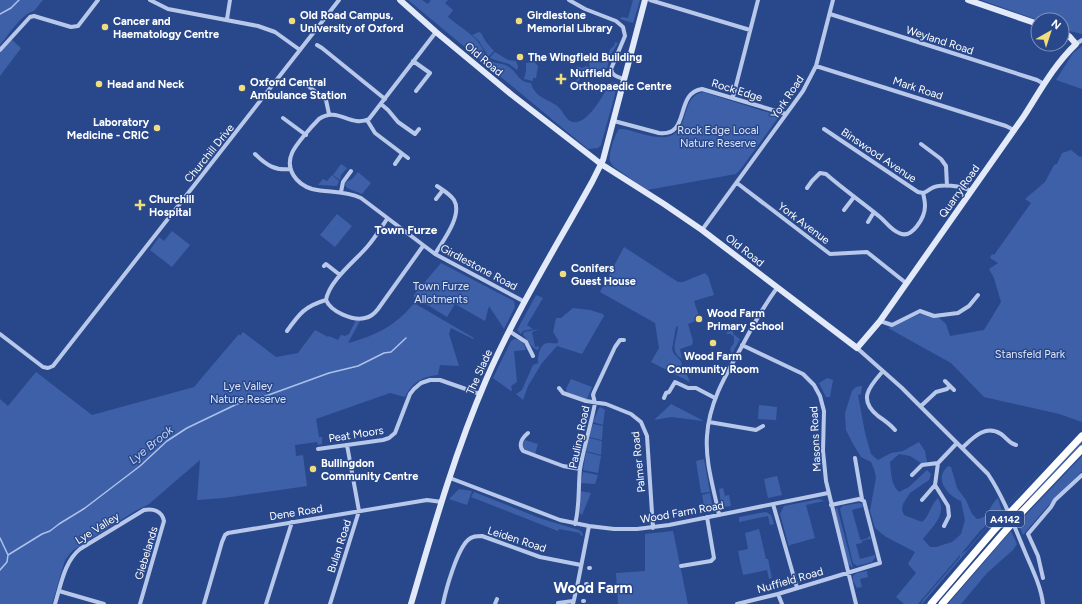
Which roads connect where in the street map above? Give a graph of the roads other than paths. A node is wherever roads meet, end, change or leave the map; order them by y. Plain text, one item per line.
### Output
1 (98, 0) edge
2 (150, 0) edge
3 (230, 0) edge
4 (339, 0) edge
5 (400, 0) edge
6 (569, 0) edge
7 (645, 0) edge
8 (650, 0) edge
9 (758, 0) edge
10 (833, 0) edge
11 (968, 0) edge
12 (830, 14) junction
13 (226, 19) junction
14 (1030, 21) edge
15 (750, 30) junction
16 (436, 32) junction
17 (1070, 37) edge
18 (1082, 40) edge
19 (1076, 44) junction
20 (317, 45) dead end
21 (0, 50) edge
22 (300, 50) junction
23 (413, 61) junction
24 (816, 66) junction
25 (624, 79) junction
26 (1044, 84) junction
27 (307, 85) dead end
28 (416, 91) dead end
29 (733, 98) junction
30 (385, 99) junction
31 (381, 104) junction
32 (328, 114) junction
33 (786, 114) junction
34 (283, 118) dead end
35 (367, 120) junction
36 (614, 121) junction
37 (418, 129) dead end
38 (824, 129) dead end
39 (1014, 130) junction
40 (306, 135) junction
41 (922, 144) dead end
42 (255, 154) dead end
43 (402, 154) junction
44 (408, 158) dead end
45 (395, 164) dead end
46 (601, 164) junction
47 (291, 169) junction
48 (351, 171) dead end
49 (737, 183) junction
50 (437, 186) dead end
51 (947, 186) junction
52 (807, 188) dead end
53 (443, 190) junction
54 (971, 191) junction
55 (341, 192) junction
56 (923, 193) junction
57 (854, 197) junction
58 (436, 199) dead end
59 (844, 210) dead end
60 (874, 212) junction
61 (387, 219) junction
62 (868, 222) dead end
63 (702, 230) junction
64 (423, 246) junction
65 (435, 254) junction
66 (324, 266) dead end
67 (340, 275) junction
68 (906, 282) junction
69 (777, 288) junction
70 (978, 295) dead end
71 (326, 300) junction
72 (525, 302) junction
73 (880, 322) junction
74 (287, 331) dead end
75 (510, 331) junction
76 (0, 334) edge
77 (624, 340) dead end
78 (742, 345) junction
79 (857, 348) junction
80 (534, 356) dead end
81 (883, 371) junction
82 (945, 381) dead end
83 (950, 386) junction
84 (559, 388) dead end
85 (954, 390) dead end
86 (480, 394) junction
87 (664, 398) dead end
88 (715, 398) junction
89 (595, 402) junction
90 (921, 406) junction
91 (709, 422) junction
92 (763, 426) dead end
93 (895, 430) dead end
94 (528, 434) dead end
95 (1082, 436) edge
96 (957, 443) junction
97 (347, 445) junction
98 (1016, 445) dead end
99 (962, 448) junction
100 (318, 449) dead end
101 (1082, 450) edge
102 (855, 458) dead end
103 (938, 463) junction
104 (580, 469) junction
105 (912, 475) dead end
106 (1082, 475) edge
107 (450, 478) junction
108 (935, 485) junction
109 (828, 494) junction
110 (862, 499) junction
111 (922, 500) dead end
112 (442, 502) junction
113 (773, 504) junction
114 (831, 505) junction
115 (157, 511) joint
116 (359, 511) junction
117 (719, 515) junction
118 (707, 517) junction
119 (292, 522) junction
120 (575, 524) junction
121 (589, 526) junction
122 (944, 526) dead end
123 (653, 528) junction
124 (1038, 556) junction
125 (1029, 561) junction
126 (581, 564) junction
127 (681, 566) dead end
128 (848, 572) junction
129 (1043, 578) dead end
130 (797, 588) junction
131 (59, 591) junction
132 (778, 594) junction
133 (497, 599) dead end
134 (558, 603) dead end
135 (573, 603) edge
136 (55, 604) edge
137 (104, 604) edge
138 (140, 604) edge
139 (204, 604) edge
140 (266, 604) edge
141 (330, 604) edge
142 (411, 604) edge
143 (443, 604) edge
144 (495, 604) edge
145 (737, 604) edge
146 (782, 604) edge
147 (856, 604) edge
148 (931, 604) edge
149 (942, 604) edge
150 (1043, 604) edge

1 - 21 street
2 - 13 street
3 - 13 street
4 - 22 street, Churchill Drive
5 - 16 street, Old Road
6 - 25 street
7 - 25 street, The Slade
8 - 15 street
9 - 15 street
10 - 12 street, York Road
11 - 14 street
12 - 24 street, York Road
12 - 26 street, Weyland Road
13 - 22 street
15 - 29 street
16 - 23 street
16 - 46 street, Old Road
17 - 19 street
18 - 19 street
19 - 26 street, Quarry Road
20 - 30 street
22 - 76 street, Churchill Drive
23 - 28 street
23 - 30 street
24 - 33 street, York Road
24 - 39 street, Mark Road
25 - 36 street, The Slade
26 - 39 street, Quarry Road
27 - 32 street
29 - 33 street, Rock Edge
29 - 36 street, Rock Edge
30 - 31 street
31 - 35 street
31 - 37 street
32 - 35 street
32 - 40 street
33 - 49 street, York Road
34 - 40 street
35 - 43 street
36 - 46 street, The Slade
38 - 56 street, Binswood Avenue
39 - 54 street, Quarry Road
40 - 47 street
41 - 51 street
42 - 47 street
43 - 44 street
43 - 45 street
46 - 63 street, Old Road
46 - 72 street, The Slade
47 - 55 street, Girdlestone Road
48 - 55 street
49 - 63 street, York Road
49 - 68 street, York Avenue
50 - 53 street
51 - 54 street, Binswood Avenue
51 - 56 street, Binswood Avenue
52 - 57 street
53 - 58 street
53 - 65 street
54 - 68 street, Quarry Road
55 - 61 street, Girdlestone Road
56 - 60 street
57 - 59 street
57 - 60 street
60 - 62 street
61 - 64 street, Girdlestone Road
61 - 67 street
63 - 69 street, Old Road
64 - 65 street, Girdlestone Road
64 - 71 street
65 - 72 street, Girdlestone Road
66 - 67 street
67 - 71 street
68 - 73 street, Quarry Road
69 - 78 street
69 - 79 street, Old Road
70 - 73 street
71 - 74 street
72 - 75 street, The Slade
73 - 79 street, Quarry Road
75 - 80 street
75 - 86 street, The Slade
77 - 89 street, Pauling Road
78 - 88 street
78 - 109 street, Masons Road
79 - 81 street, Old Road
81 - 90 street, Old Road
81 - 93 street
82 - 83 street
83 - 85 street
83 - 90 street
84 - 89 street, Palmer Road
86 - 97 street, Peat Moors
86 - 107 street, The Slade
87 - 88 street
88 - 91 street
89 - 104 street, Pauling Road
89 - 123 street, Palmer Road
90 - 96 street, Old Road
91 - 92 street
91 - 117 street
94 - 104 street
95 - 148 highway, A4142
96 - 99 street, Old Road
96 - 103 street
97 - 100 street, Peat Moors
97 - 116 street, Bulan Road
98 - 99 street
99 - 125 street, Old Road
101 - 149 highway, A4142
102 - 110 street
103 - 105 street
103 - 108 street
104 - 120 street, Pauling Road
106 - 124 street
107 - 112 street, The Slade
107 - 120 street, Wood Farm Road
108 - 111 street
108 - 122 street
109 - 113 street, Wood Farm Road
109 - 114 street, Masons Road
110 - 114 street
110 - 128 street
112 - 116 street, Dene Road
112 - 142 street, The Slade
113 - 117 street, Wood Farm Road
113 - 130 street
114 - 128 street, Masons Road
115 - 131 street, Lye Valley
115 - 138 street, Glebelands
116 - 119 street, Dene Road
116 - 141 street, Bulan Road
117 - 118 street, Wood Farm Road
118 - 123 street, Wood Farm Road
118 - 127 street
119 - 139 street, Dene Road
119 - 140 street
120 - 121 street, Wood Farm Road
121 - 123 street, Wood Farm Road
121 - 126 street
124 - 125 street
124 - 129 street
125 - 150 street, Old Road
126 - 135 street
126 - 143 street, Leiden Road
128 - 130 street, Nuffield Road
128 - 147 street, Masons Road
130 - 132 street, Nuffield Road
131 - 136 street, Lye Valley
131 - 137 street
132 - 145 street, Nuffield Road
132 - 146 street
133 - 144 street
134 - 135 street

